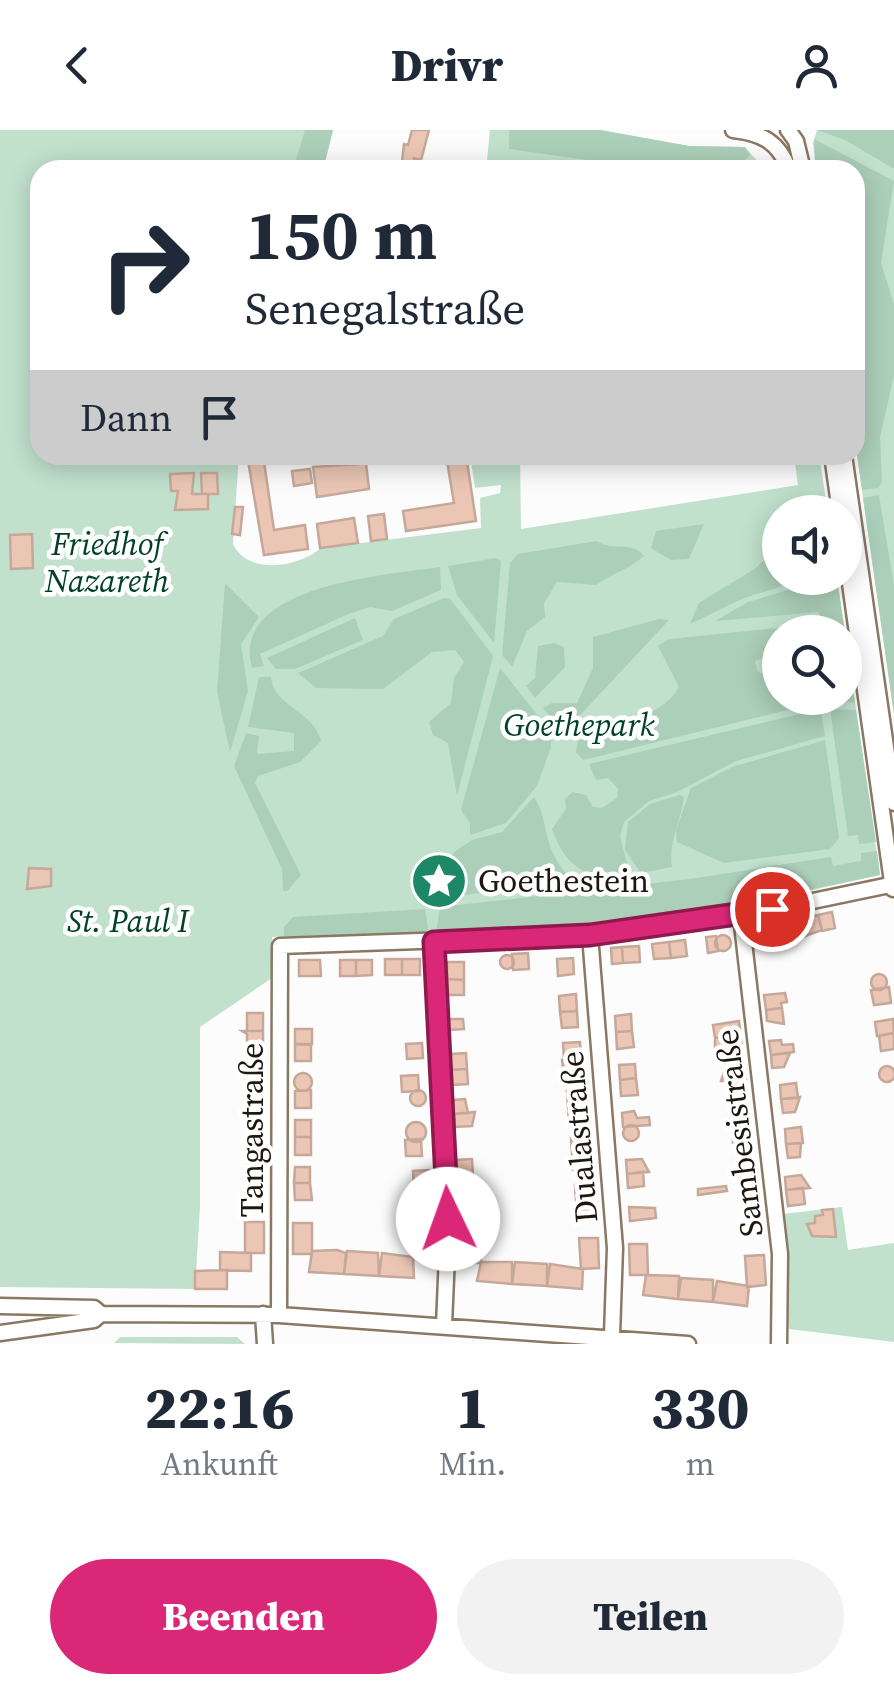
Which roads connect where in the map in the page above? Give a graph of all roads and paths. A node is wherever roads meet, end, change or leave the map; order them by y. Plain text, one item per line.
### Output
1 (733, 130) edge
2 (786, 130) edge
3 (772, 141) junction
4 (785, 160) edge
5 (801, 160) edge
6 (834, 465) edge
7 (844, 465) edge
8 (841, 495) edge
9 (842, 495) edge
10 (852, 595) edge
11 (858, 595) edge
12 (894, 803) edge
13 (893, 884) edge
14 (894, 893) edge
15 (741, 916) junction
16 (590, 935) junction
17 (434, 942) junction
18 (0, 1306) edge
19 (32, 1306) junction
20 (101, 1314) junction
21 (263, 1314) junction
22 (280, 1315) junction
23 (444, 1325) junction
24 (33, 1327) junction
25 (0, 1333) edge
26 (612, 1336) junction
27 (266, 1344) edge
28 (688, 1344) edge
29 (780, 1344) edge

1 - 3 street
2 - 3 street
2 - 5 street
3 - 4 street
6 - 8 street
7 - 9 street
10 - 13 street
11 - 12 street
13 - 14 street
13 - 15 street
15 - 16 street
15 - 29 street, Sambesistraße
16 - 17 street
16 - 26 street, Dualastraße
17 - 22 street, Tangastraße
17 - 23 street
18 - 19 street
19 - 20 street
19 - 24 street
20 - 21 street
20 - 24 street
21 - 22 street
21 - 27 street
22 - 23 street
23 - 26 street
24 - 25 street
26 - 28 street

